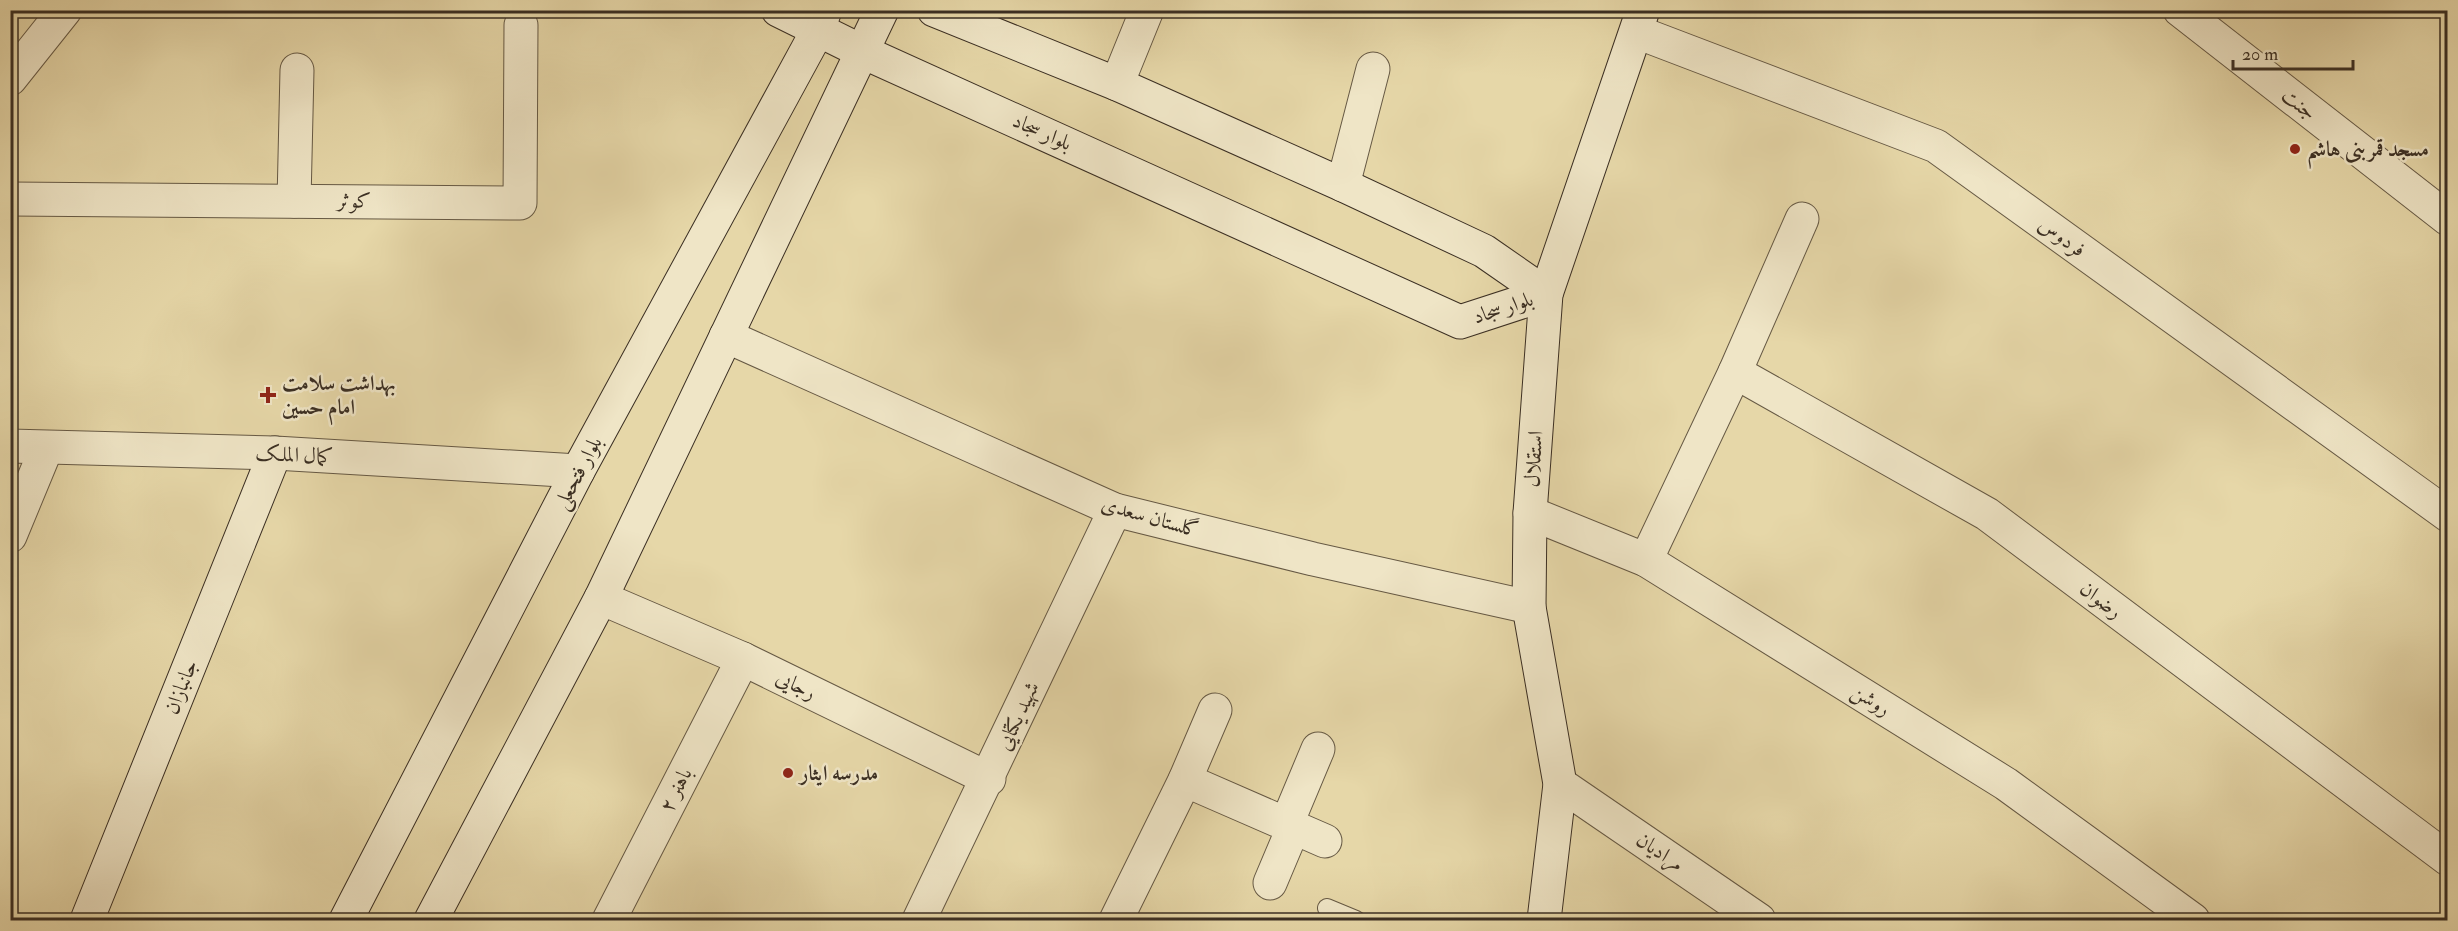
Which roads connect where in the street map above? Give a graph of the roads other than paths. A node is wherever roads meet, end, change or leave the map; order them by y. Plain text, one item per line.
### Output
1 (64, 10) edge
2 (778, 10) edge
3 (882, 10) edge
4 (934, 10) edge
5 (1147, 10) edge
6 (2180, 10) edge
7 (821, 20) edge
8 (1640, 21) edge
9 (521, 24) dead end
10 (863, 52) junction
11 (1373, 69) dead end
12 (297, 70) dead end
13 (10, 79) edge
14 (1117, 84) junction
15 (1343, 184) junction
16 (10, 199) edge
17 (294, 201) junction
18 (1802, 219) dead end
19 (2448, 219) edge
20 (1546, 294) junction
21 (726, 336) junction
22 (1735, 372) junction
23 (10, 446) edge
24 (46, 448) junction
25 (274, 453) junction
26 (578, 471) junction
27 (1115, 510) junction
28 (1530, 513) junction
29 (2448, 515) edge
30 (10, 536) edge
31 (1646, 560) junction
32 (601, 598) junction
33 (1529, 607) junction
34 (743, 659) junction
35 (1215, 710) dead end
36 (1318, 749) dead end
37 (988, 779) junction
38 (1185, 780) junction
39 (1560, 784) junction
40 (1290, 825) junction
41 (1325, 841) dead end
42 (2448, 859) edge
43 (1270, 883) dead end
44 (1327, 908) dead end
45 (87, 921) edge
46 (346, 921) edge
47 (431, 921) edge
48 (609, 921) edge
49 (919, 921) edge
50 (1116, 921) edge
51 (1356, 921) edge
52 (1544, 921) edge
53 (1760, 921) edge
54 (2193, 921) edge

1 - 13 street
2 - 7 street, بلوار سجاد
3 - 10 street
4 - 14 street, بلوار سجاد
5 - 14 street
6 - 19 street, جنت
7 - 10 street, بلوار سجاد
7 - 26 street, بلوار فتحعلی
8 - 20 street, استقلال
8 - 29 street, فردوس
9 - 17 street, کوثر
10 - 20 street, بلوار سجاد
10 - 21 street
11 - 15 street
12 - 17 street
14 - 15 street, بلوار سجاد
15 - 20 street, بلوار سجاد
16 - 17 street, کوثر
18 - 22 street
20 - 28 street, استقلال
21 - 27 street, گلستان سعدی
21 - 32 street
22 - 31 street
22 - 42 street, رضوان
23 - 24 street, کمال الملک
24 - 25 street, کمال الملک
24 - 30 street
25 - 26 street, کمال الملک
25 - 45 street, جانبازان
26 - 46 street, بلوار فتحعلی
27 - 33 street, گلستان سعدی
27 - 37 street, شهید یکتایی
28 - 31 street, روشن
28 - 33 street, استقلال
31 - 54 street, روشن
32 - 34 street, رجایی
32 - 47 street
33 - 39 street, استقلال
34 - 37 street, رجایی
34 - 48 street, باهنر ۲
35 - 38 street
36 - 40 street
37 - 49 street, شهید یکتایی
38 - 40 street
38 - 50 street
39 - 52 street, استقلال
39 - 53 street, مرادیان
40 - 41 street
40 - 43 street
44 - 51 lane

